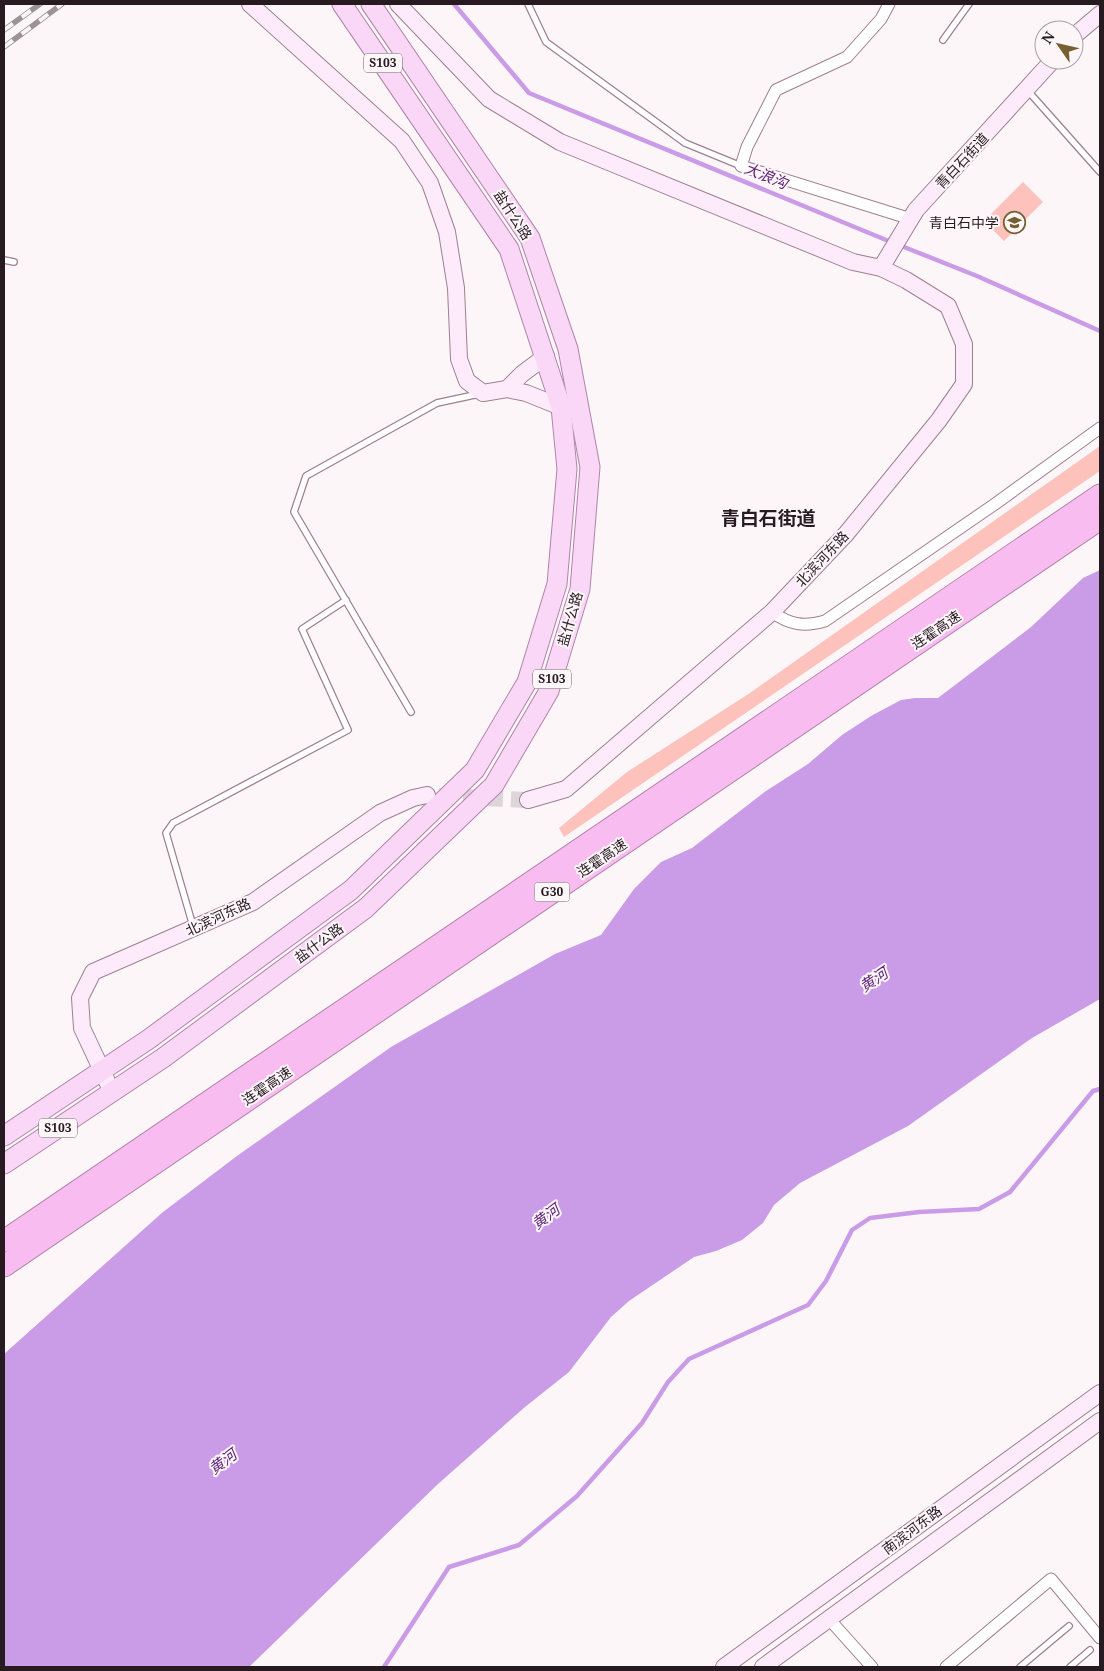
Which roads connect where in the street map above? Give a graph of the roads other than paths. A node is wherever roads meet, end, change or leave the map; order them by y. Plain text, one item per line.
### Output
1 (250, 4) edge
2 (342, 4) edge
3 (371, 4) edge
4 (398, 4) edge
5 (528, 4) edge
6 (889, 4) edge
7 (969, 4) edge
8 (1100, 14) edge
9 (1084, 22) edge
10 (943, 40) dead end
11 (1044, 70) edge
12 (1026, 90) junction
13 (741, 166) junction
14 (1100, 172) edge
15 (908, 224) junction
16 (4, 260) edge
17 (14, 262) dead end
18 (885, 262) junction
19 (546, 356) junction
20 (507, 389) junction
21 (483, 393) junction
22 (561, 407) junction
23 (1100, 428) edge
24 (1100, 494) edge
25 (1100, 519) edge
26 (346, 600) junction
27 (772, 612) junction
28 (411, 712) dead end
29 (426, 795) tunnel mouth
30 (528, 800) tunnel mouth
31 (194, 928) junction
32 (102, 1071) junction
33 (112, 1092) junction
34 (4, 1136) edge
35 (4, 1164) edge
36 (4, 1241) edge
37 (4, 1266) edge
38 (1100, 1393) edge
39 (1100, 1421) edge
40 (829, 1619) junction
41 (1069, 1626) dead end
42 (770, 1635) junction
43 (1100, 1638) edge
44 (1090, 1650) dead end
45 (783, 1653) junction
46 (724, 1667) edge
47 (763, 1667) edge
48 (872, 1667) edge
49 (946, 1667) edge
50 (1020, 1667) edge
51 (1070, 1667) edge

1 - 21 street
2 - 19 main road, 盐什公路 / S103
3 - 33 main road, 盐什公路 / S103
4 - 18 street
5 - 13 lane
6 - 13 street
7 - 10 lane
8 - 9 street
11 - 12 street, 青白石街道
12 - 14 lane
12 - 15 street, 青白石街道
13 - 15 street
15 - 18 street, 青白石街道
16 - 17 lane
18 - 27 street, 北滨河东路
19 - 20 street
19 - 22 main road, 盐什公路 / S103
20 - 21 street
20 - 22 street
21 - 26 lane
22 - 32 main road, 盐什公路 / S103
23 - 27 street
24 - 36 highway, 连霍高速 / G30
25 - 37 highway, 连霍高速 / G30
26 - 28 lane
26 - 31 lane
27 - 30 street, 北滨河东路
29 - 31 street, 北滨河东路
31 - 32 street, 北滨河东路
32 - 33 street, 北滨河东路
32 - 34 main road, S103
33 - 35 main road, S103
38 - 42 street, 南滨河东路
39 - 40 street, 南滨河东路
40 - 45 street, 南滨河东路
40 - 48 street
41 - 50 lane
42 - 45 street
42 - 46 street, 南滨河东路
43 - 49 street
44 - 51 lane
45 - 47 street, 南滨河东路

